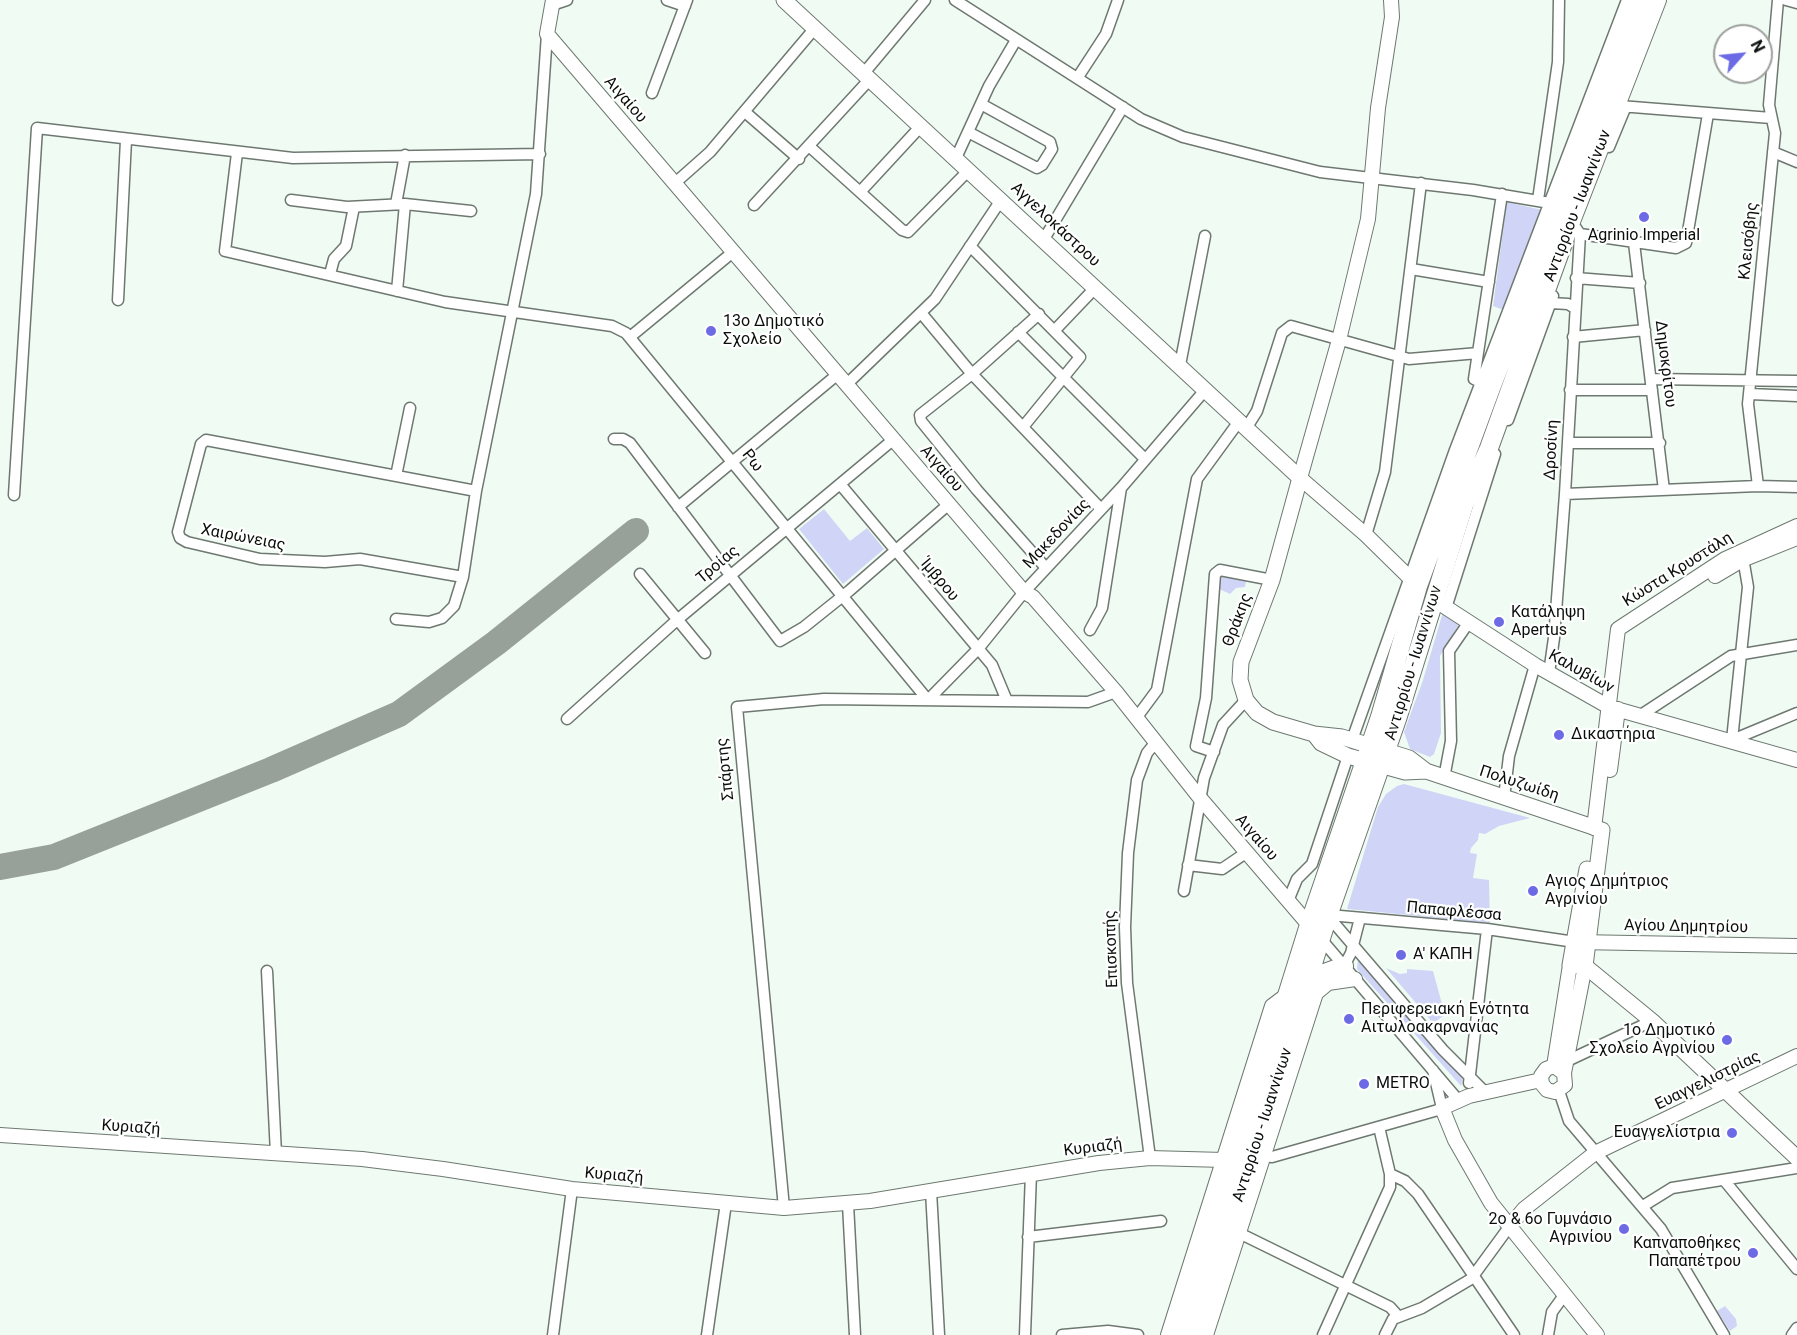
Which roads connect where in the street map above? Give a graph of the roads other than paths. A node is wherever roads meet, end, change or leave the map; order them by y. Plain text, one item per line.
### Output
1 (567, 0) edge
2 (667, 0) edge
3 (784, 0) edge
4 (925, 0) edge
5 (955, 0) edge
6 (1104, 0) edge
7 (1391, 0) edge
8 (1559, 0) edge
9 (1627, 0) edge
10 (1641, 0) edge
11 (1656, 0) edge
12 (1778, 0) edge
13 (1786, 0) edge
14 (552, 3) edge
15 (686, 3) edge
16 (1117, 3) edge
17 (1797, 3) edge
18 (815, 28) junction
19 (547, 34) junction
20 (1016, 39) junction
21 (867, 76) junction
22 (1077, 77) junction
23 (652, 93) dead end
24 (981, 104) junction
25 (1622, 106) junction
26 (1123, 107) junction
27 (745, 112) junction
28 (1708, 114) junction
29 (1772, 118) junction
30 (921, 126) junction
31 (968, 132) junction
32 (126, 140) junction
33 (810, 147) junction
34 (1773, 152) junction
35 (237, 153) junction
36 (540, 154) junction
37 (405, 155) junction
38 (956, 158) junction
39 (799, 159) junction
40 (1797, 162) edge
41 (969, 170) junction
42 (1373, 178) junction
43 (675, 183) junction
44 (1422, 183) junction
45 (860, 192) junction
46 (1502, 194) junction
47 (291, 200) dead end
48 (1001, 200) junction
49 (1538, 200) junction
50 (1551, 203) junction
51 (401, 204) junction
52 (754, 205) dead end
53 (354, 207) junction
54 (1581, 208) junction
55 (471, 211) dead end
56 (1578, 231) junction
57 (1205, 236) dead end
58 (1044, 239) junction
59 (1635, 243) junction
60 (970, 246) junction
61 (733, 252) junction
62 (1411, 269) junction
63 (330, 274) junction
64 (1576, 278) junction
65 (1489, 282) junction
66 (1640, 283) junction
67 (1096, 287) junction
68 (397, 291) junction
69 (118, 300) dead end
70 (1551, 303) junction
71 (1574, 307) junction
72 (511, 313) junction
73 (922, 314) junction
74 (1039, 314) junction
75 (1055, 330) junction
76 (1645, 330) junction
77 (1018, 333) junction
78 (630, 337) junction
79 (1573, 337) junction
80 (1339, 340) junction
81 (1478, 354) junction
82 (1400, 357) junction
83 (1180, 365) junction
84 (972, 375) junction
85 (1064, 378) junction
86 (842, 379) junction
87 (1752, 380) junction
88 (1797, 381) edge
89 (1651, 384) junction
90 (1486, 385) junction
91 (1206, 389) junction
92 (1570, 390) junction
93 (1750, 394) junction
94 (1797, 396) edge
95 (410, 408) dead end
96 (1244, 424) junction
97 (1023, 427) junction
98 (614, 439) dead end
99 (894, 439) junction
100 (1568, 442) junction
101 (1660, 443) junction
102 (1145, 459) junction
103 (734, 462) junction
104 (396, 476) junction
105 (1300, 478) junction
106 (840, 484) junction
107 (1758, 486) junction
108 (1797, 487) edge
109 (1120, 488) junction
110 (1664, 490) junction
111 (476, 491) junction
112 (1565, 494) junction
113 (14, 495) dead end
114 (949, 504) junction
115 (678, 507) junction
116 (1470, 507) junction
117 (1101, 509) junction
118 (786, 528) junction
119 (1366, 535) junction
120 (1797, 536) edge
121 (895, 551) junction
122 (1743, 554) junction
123 (1046, 568) junction
124 (640, 574) dead end
125 (729, 576) junction
126 (463, 577) junction
127 (1272, 580) junction
128 (1414, 581) junction
129 (1024, 592) junction
130 (841, 597) junction
131 (1439, 603) junction
132 (396, 619) dead end
133 (677, 620) junction
134 (1468, 622) junction
135 (1090, 630) dead end
136 (1797, 645) edge
137 (978, 649) junction
138 (1743, 652) junction
139 (705, 653) dead end
140 (1535, 665) junction
141 (1549, 674) junction
142 (1116, 693) junction
143 (928, 699) junction
144 (1246, 700) junction
145 (1007, 701) junction
146 (1613, 708) junction
147 (1797, 714) edge
148 (1641, 715) junction
149 (1137, 717) junction
150 (567, 719) dead end
151 (1314, 734) junction
152 (1732, 740) junction
153 (1156, 742) junction
154 (1214, 752) junction
155 (1371, 753) junction
156 (1348, 756) junction
157 (1797, 760) edge
158 (1444, 778) junction
159 (1200, 798) junction
160 (1504, 798) junction
161 (1598, 829) junction
162 (1247, 852) junction
163 (1188, 865) junction
164 (1184, 891) dead end
165 (1288, 901) junction
166 (1329, 916) junction
167 (1360, 918) junction
168 (1309, 925) junction
169 (1487, 929) junction
170 (1321, 939) junction
171 (1581, 942) junction
172 (1797, 946) edge
173 (1353, 947) junction
174 (1578, 965) junction
175 (267, 971) dead end
176 (1349, 973) junction
177 (1306, 991) junction
178 (1288, 994) junction
179 (1652, 1021) junction
180 (1797, 1056) edge
181 (1561, 1067) junction
182 (1433, 1070) junction
183 (1469, 1079) junction
184 (1541, 1080) junction
185 (1727, 1090) junction
186 (1558, 1091) junction
187 (1485, 1092) junction
188 (1464, 1098) junction
189 (1442, 1108) junction
190 (1379, 1127) junction
191 (0, 1135) edge
192 (1594, 1153) junction
193 (276, 1154) junction
194 (1264, 1156) junction
195 (1150, 1158) junction
196 (1797, 1158) edge
197 (1224, 1161) junction
198 (1797, 1168) edge
199 (1031, 1173) junction
200 (1390, 1174) junction
201 (1724, 1180) junction
202 (572, 1189) junction
203 (931, 1191) junction
204 (726, 1203) junction
205 (848, 1204) junction
206 (1643, 1206) junction
207 (784, 1208) junction
208 (1206, 1215) junction
209 (1161, 1221) dead end
210 (1509, 1227) junction
211 (1239, 1233) junction
212 (1028, 1237) junction
213 (1216, 1246) junction
214 (1797, 1269) edge
215 (1474, 1275) junction
216 (1223, 1280) junction
217 (1345, 1285) junction
218 (1565, 1294) junction
219 (1398, 1316) junction
220 (1797, 1328) edge
221 (1509, 1333) edge
222 (553, 1335) edge
223 (707, 1335) edge
224 (855, 1335) edge
225 (939, 1335) edge
226 (1025, 1335) edge
227 (1062, 1335) edge
228 (1138, 1335) edge
229 (1168, 1335) edge
230 (1181, 1335) edge
231 (1195, 1335) edge
232 (1206, 1335) edge
233 (1323, 1335) edge
234 (1385, 1335) edge
235 (1548, 1335) edge
236 (1597, 1335) edge
237 (1724, 1335) edge
238 (1792, 1335) edge

1 - 14 street
2 - 15 street
3 - 18 main road, Αγγελοκάστρου
4 - 21 street
5 - 20 street
6 - 16 street
7 - 42 street
8 - 49 street
9 - 50 street
10 - 90 main road, Αντιρρίου - Ιωαννίνων
11 - 25 main road, Αντιρρίου - Ιωαννίνων
12 - 29 street, Κλεισόβης
13 - 17 street
14 - 19 street
15 - 23 street
16 - 22 street
18 - 21 main road, Αγγελοκάστρου
18 - 27 street
19 - 36 street
19 - 43 street, Αιγαίου
20 - 22 street
20 - 24 street
21 - 30 main road, Αγγελοκάστρου
21 - 33 street
22 - 26 street
24 - 31 street
24 - 31 street
25 - 28 street
25 - 54 main road, Αντιρρίου - Ιωαννίνων
26 - 42 street
26 - 58 street
27 - 39 street
27 - 43 street
28 - 29 street
28 - 59 street
29 - 34 street, Κλεισόβης
30 - 38 main road, Αγγελοκάστρου
30 - 45 street
31 - 38 street
32 - 35 street
32 - 69 street
32 - 113 street
33 - 39 street
33 - 45 street
34 - 40 street
34 - 87 street, Κλεισόβης
35 - 37 street
35 - 63 street, Ρω
36 - 37 street
36 - 72 street
37 - 51 street
38 - 41 main road, Αγγελοκάστρου
39 - 52 street
41 - 45 street
41 - 48 main road, Αγγελοκάστρου
42 - 44 street
42 - 80 street
43 - 61 street, Αιγαίου
44 - 46 street
44 - 62 street
46 - 49 street
46 - 65 street
47 - 53 street
48 - 58 main road, Αγγελοκάστρου
48 - 60 street
49 - 50 street
50 - 90 street
51 - 53 street
51 - 55 street
51 - 68 street
53 - 63 street
54 - 56 street
54 - 116 main road, Αντιρρίου - Ιωαννίνων
56 - 59 street
56 - 64 street, Δροσίνη
56 - 70 street
57 - 83 street
58 - 67 main road, Αγγελοκάστρου
59 - 66 street, Δημοκρίτου
60 - 73 street
60 - 74 street
61 - 78 street
61 - 86 street, Αιγαίου
62 - 65 street
62 - 82 street
63 - 68 street, Ρω
64 - 66 street
64 - 71 street, Δροσίνη
65 - 81 street
66 - 76 street, Δημοκρίτου
67 - 75 street
67 - 83 main road, Αγγελοκάστρου
68 - 72 street, Ρω
70 - 71 street
70 - 116 street
71 - 79 street, Δροσίνη
72 - 78 street, Ρω
72 - 111 street
73 - 84 street
73 - 86 street
74 - 75 street
74 - 77 street
75 - 85 street
76 - 79 street
76 - 89 street, Δημοκρίτου
77 - 84 street
77 - 85 street
78 - 103 street, Ρω
79 - 92 street, Δροσίνη
80 - 82 street
80 - 96 street
80 - 105 street
81 - 82 street
81 - 90 street
82 - 119 street
83 - 91 main road, Αγγελοκάστρου
84 - 97 street
84 - 123 street
85 - 97 street
85 - 102 street
86 - 99 street, Αιγαίου
86 - 103 street
87 - 88 street
87 - 89 street
87 - 93 street, Κλεισόβης
89 - 92 street
89 - 101 street, Δημοκρίτου
90 - 128 main road, Αντιρρίου - Ιωαννίνων
91 - 96 main road, Αγγελοκάστρου
91 - 102 street, Μακεδονίας
92 - 100 street, Δροσίνη
93 - 94 street
93 - 107 street, Κλεισόβης
95 - 104 street
96 - 105 main road, Αγγελοκάστρου
96 - 149 street
97 - 117 street
98 - 115 street
99 - 106 street, Τροίας
99 - 114 street, Αιγαίου
100 - 101 street
100 - 112 street, Δροσίνη
101 - 110 street, Δημοκρίτου
102 - 109 street, Μακεδονίας
103 - 115 street
103 - 118 street, Ρω
104 - 111 street, Χαιρώνειας
104 - 126 street, Χαιρώνειας
105 - 119 street
105 - 127 main road, Θράκης
106 - 118 street, Τροίας
106 - 121 street, Ίμβρου
107 - 108 street
107 - 110 street
109 - 117 street, Μακεδονίας
109 - 135 street
110 - 112 street
111 - 126 street
112 - 141 street, Δροσίνη
114 - 121 street
114 - 129 street, Αιγαίου
115 - 125 street
116 - 131 main road, Αντιρρίου - Ιωαννίνων
117 - 123 street, Μακεδονίας
118 - 125 street, Τροίας
118 - 130 street, Ρω
119 - 128 street
120 - 122 street, Κώστα Κρυστάλη
121 - 130 street
121 - 137 street, Ίμβρου
122 - 138 street
122 - 146 street, Κώστα Κρυστάλη
123 - 129 street, Μακεδονίας
124 - 133 street
125 - 130 street
125 - 133 street, Τροίας
126 - 132 street
127 - 144 main road, Θράκης
127 - 154 street
128 - 155 main road, Αντιρρίου - Ιωαννίνων
129 - 137 street, Μακεδονίας
129 - 142 street, Αιγαίου
130 - 143 street, Ρω
131 - 134 street, Καλυβίων
131 - 155 main road, Αντιρρίου - Ιωαννίνων
133 - 139 street
133 - 150 street, Τροίας
134 - 140 street, Καλυβίων
134 - 158 street
136 - 138 street
137 - 143 street, Μακεδονίας
137 - 145 street, Ίμβρου
138 - 148 street
138 - 152 street
140 - 141 street, Καλυβίων
140 - 160 street
141 - 146 street, Καλυβίων
142 - 145 street, Σπάρτης
142 - 149 street, Αιγαίου
143 - 145 street, Σπάρτης
143 - 207 street, Σπάρτης
144 - 151 main road
144 - 154 street
146 - 148 street, Καλυβίων
146 - 161 street
147 - 152 street
148 - 152 street, Καλυβίων
149 - 153 street, Αιγαίου
151 - 155 main road
151 - 156 main road
152 - 157 street, Καλυβίων
153 - 159 street, Αιγαίου
153 - 195 street, Επισκοπής
154 - 159 street
155 - 156 main road
155 - 158 main road, Πολυζωίδη
155 - 166 main road, Αντιρρίου - Ιωαννίνων
155 - 168 main road, Αντιρρίου - Ιωαννίνων
156 - 165 street
158 - 160 main road, Πολυζωίδη
159 - 162 street, Αιγαίου
159 - 163 street
160 - 161 main road, Πολυζωίδη
161 - 171 main road
162 - 163 street
162 - 165 street, Αιγαίου
163 - 164 street
165 - 168 street, Αιγαίου
166 - 167 street, Παπαφλέσσα
166 - 170 main road, Αντιρρίου - Ιωαννίνων
166 - 173 street
167 - 169 street, Παπαφλέσσα
167 - 173 street
168 - 178 main road, Αντιρρίου - Ιωαννίνων
169 - 171 street, Παπαφλέσσα
169 - 183 street
170 - 176 street
170 - 177 main road, Αντιρρίου - Ιωαννίνων
171 - 172 street, Αγίου Δημητρίου
171 - 174 main road
173 - 176 street
173 - 183 street
174 - 179 main road
174 - 181 street
175 - 193 street
176 - 177 main road
176 - 182 street
176 - 194 street
177 - 213 main road, Αντιρρίου - Ιωαννίνων
178 - 197 street
178 - 213 main road, Αντιρρίου - Ιωαννίνων
179 - 181 street
179 - 185 main road
180 - 185 street, Ευαγγελιστρίας
181 - 184 street
181 - 186 street
182 - 188 street
182 - 189 street
183 - 187 street
183 - 188 street
184 - 186 street
184 - 187 street
185 - 192 street, Ευαγγελιστρίας
185 - 196 main road
186 - 192 street
187 - 188 street
188 - 189 street
189 - 190 street
189 - 210 street
190 - 194 street
190 - 200 street
191 - 193 street, Κυριαζή
192 - 206 street
192 - 210 street, Ευαγγελιστρίας
193 - 202 street, Κυριαζή
194 - 211 street
195 - 197 street, Κυριαζή
195 - 199 street, Κυριαζή
197 - 208 street
198 - 201 street
199 - 203 street, Κυριαζή
199 - 212 street
200 - 215 street
200 - 217 street
201 - 206 street
201 - 214 street
202 - 204 street, Κυριαζή
202 - 222 street
203 - 205 street, Κυριαζή
203 - 225 street
204 - 207 street, Κυριαζή
204 - 223 street
205 - 207 street, Κυριαζή
205 - 224 street
206 - 237 street
208 - 213 main road
208 - 229 street
209 - 212 street
210 - 215 street, Ευαγγελιστρίας
210 - 218 street
211 - 216 street
211 - 217 street
212 - 226 street
213 - 216 main road
213 - 230 main road, Αντιρρίου - Ιωαννίνων
213 - 231 main road, Αντιρρίου - Ιωαννίνων
215 - 219 street
215 - 221 street
216 - 232 street
217 - 219 street
217 - 233 street
218 - 235 street
218 - 236 street
219 - 234 street
220 - 238 street
227 - 228 street

